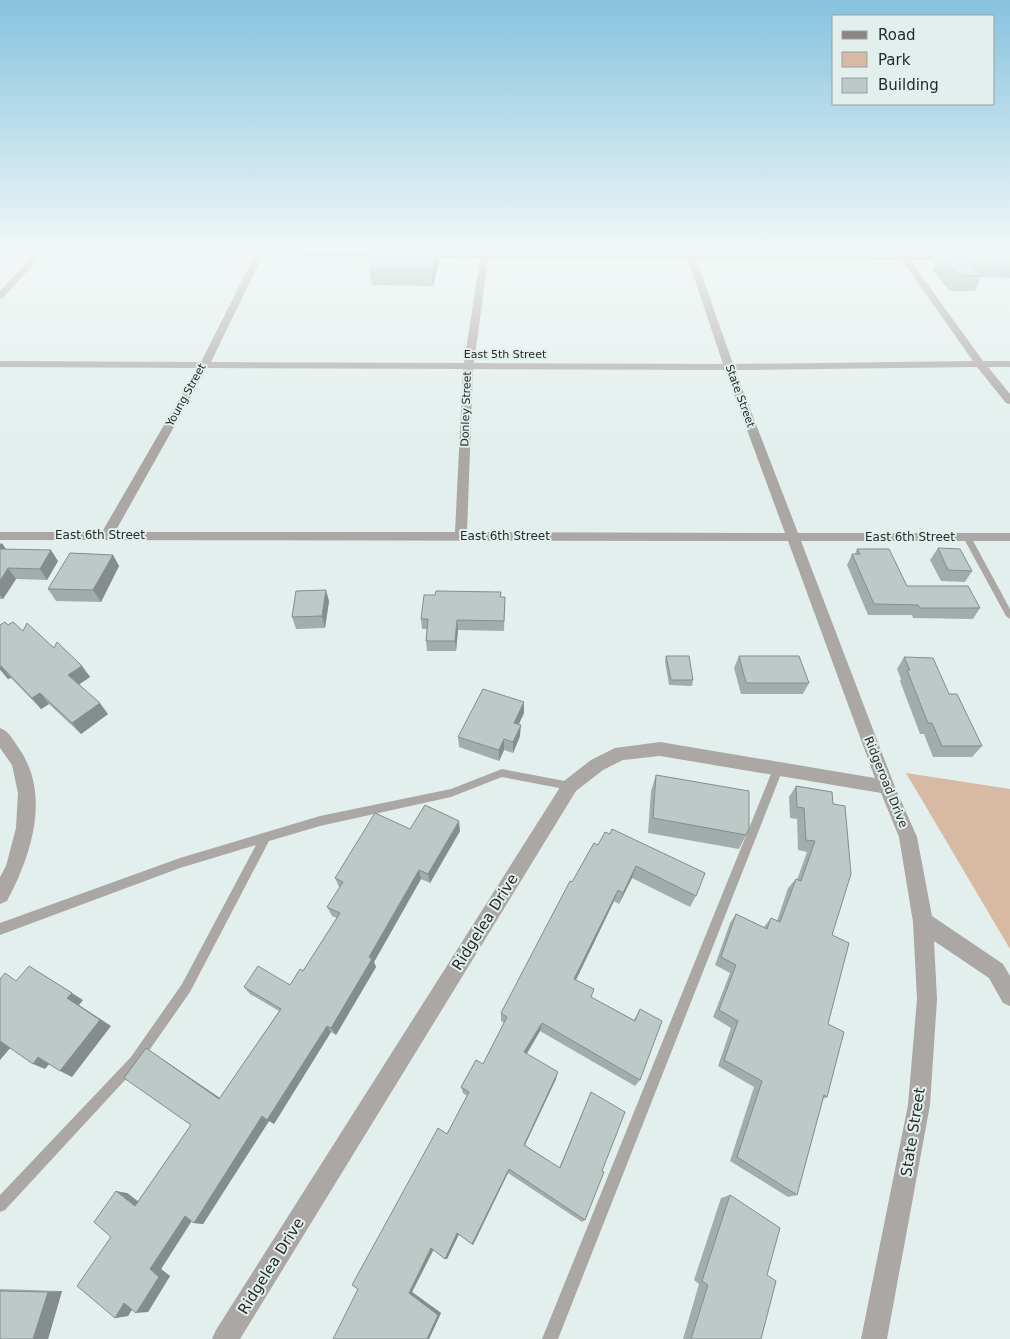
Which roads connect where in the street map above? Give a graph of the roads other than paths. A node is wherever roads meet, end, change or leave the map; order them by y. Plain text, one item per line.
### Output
1 (229, 315) edge
2 (476, 315) edge
3 (712, 315) edge
4 (946, 315) edge
5 (0, 364) edge
6 (980, 364) junction
7 (1010, 364) edge
8 (204, 365) junction
9 (468, 367) junction
10 (729, 367) junction
11 (1010, 402) edge
12 (107, 535) junction
13 (461, 535) junction
14 (0, 536) edge
15 (792, 537) junction
16 (967, 537) junction
17 (1010, 537) edge
18 (1010, 616) edge
19 (0, 735) edge
20 (778, 769) junction
21 (570, 786) junction
22 (887, 787) junction
23 (265, 838) junction
24 (0, 895) edge
25 (923, 922) junction
26 (0, 929) edge
27 (1010, 996) edge
28 (0, 1206) edge
29 (225, 1339) edge
30 (550, 1339) edge
31 (874, 1339) edge

1 - 8 street, Young Street
2 - 9 street, Donley Street
3 - 10 street, State Street
4 - 6 street
5 - 8 street, East 5th Street
6 - 7 street, East 5th Street
6 - 10 street, East 5th Street
6 - 11 street
8 - 9 street, East 5th Street
8 - 12 street, Young Street
9 - 10 street, East 5th Street
9 - 13 street, Donley Street
10 - 15 street, State Street
12 - 13 street, East 6th Street
12 - 14 street, East 6th Street
13 - 15 street, East 6th Street
15 - 16 street, East 6th Street
15 - 22 street, Ridgeroad Drive
16 - 17 street, East 6th Street
16 - 18 lane
19 - 24 street
20 - 21 street, Ridgelea Drive
20 - 22 street, Ridgelea Drive
20 - 30 lane
21 - 23 lane
21 - 29 street, Ridgelea Drive
22 - 25 street, Ridgeroad Drive
23 - 26 lane
23 - 28 lane
25 - 27 street
25 - 31 street, State Street

